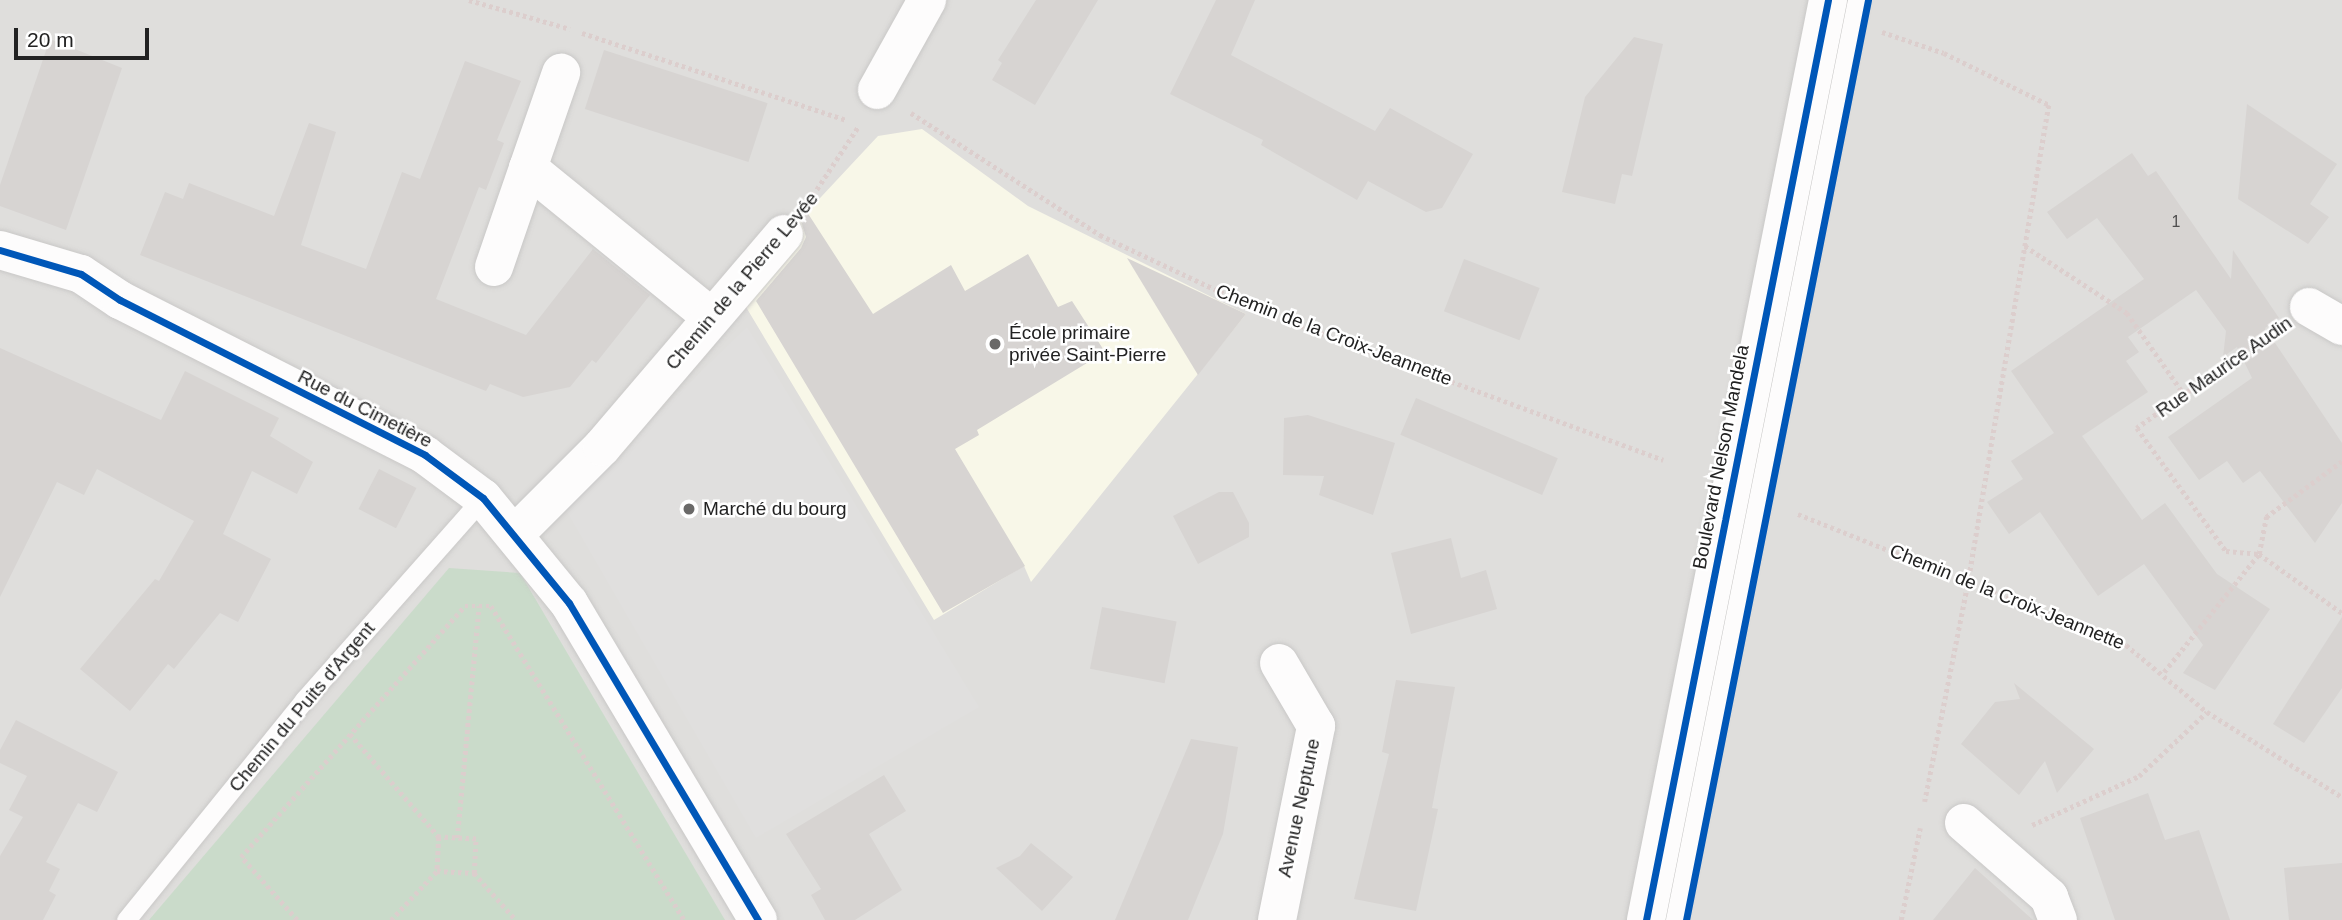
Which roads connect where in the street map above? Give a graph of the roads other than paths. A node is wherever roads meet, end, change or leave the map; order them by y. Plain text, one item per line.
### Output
1 (927, 0) edge
2 (1857, 0) edge
3 (1840, 12) edge
4 (561, 73) dead end
5 (877, 90) road end
6 (528, 168) junction
7 (784, 234) road end
8 (0, 250) edge
9 (494, 267) dead end
10 (2309, 307) road end
11 (709, 316) junction
12 (2342, 326) edge
13 (483, 498) junction
14 (516, 533) junction
15 (1279, 663) dead end
16 (1964, 823) dead end
17 (126, 920) edge
18 (758, 920) edge
19 (1277, 920) edge
20 (1646, 920) edge
21 (1675, 920) edge
22 (2058, 920) edge

1 - 5 street
2 - 3 lane
3 - 20 street, Boulevard Nelson Mandela
3 - 21 lane
4 - 6 street
6 - 9 street
6 - 11 street
7 - 11 street, Chemin de la Pierre Levée
8 - 13 street, Rue du Cimetière
10 - 12 street, Rue Maurice Audin
11 - 14 street, Chemin de la Pierre Levée
13 - 14 street, Rue du Cimetière
13 - 17 lane, Chemin du Puits d'Argent
14 - 18 street, Rue du Cimetière
15 - 19 street, Avenue Neptune
16 - 22 street

